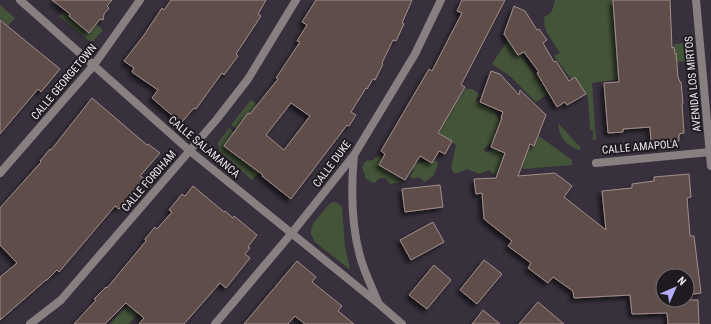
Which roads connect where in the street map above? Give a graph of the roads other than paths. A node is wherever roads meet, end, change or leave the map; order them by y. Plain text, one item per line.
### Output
1 (20, 0) edge
2 (140, 0) edge
3 (296, 0) edge
4 (441, 0) edge
5 (696, 0) edge
6 (94, 65) junction
7 (190, 151) junction
8 (710, 152) junction
9 (354, 154) junction
10 (596, 162) dead end
11 (711, 166) edge
12 (0, 174) edge
13 (291, 234) junction
14 (379, 304) junction
15 (30, 324) edge
16 (215, 324) edge
17 (402, 324) edge

1 - 6 street, CALLE SALAMANCA
2 - 6 street, CALLE GEORGETOWN
3 - 7 street, CALLE FORDHAM
4 - 9 street, CALLE DUKE
5 - 8 street, AVENIDA LOS MIRTOS
6 - 7 street, CALLE SALAMANCA
6 - 12 street, CALLE GEORGETOWN
7 - 13 street, CALLE SALAMANCA
7 - 15 street, CALLE FORDHAM
8 - 10 street, CALLE AMAPOLA
8 - 11 street, AVENIDA LOS MIRTOS
9 - 13 street, CALLE DUKE
9 - 14 street, CALLE SALAMANCA
13 - 14 street, CALLE SALAMANCA
13 - 16 street, CALLE DUKE
14 - 17 street, CALLE SALAMANCA

